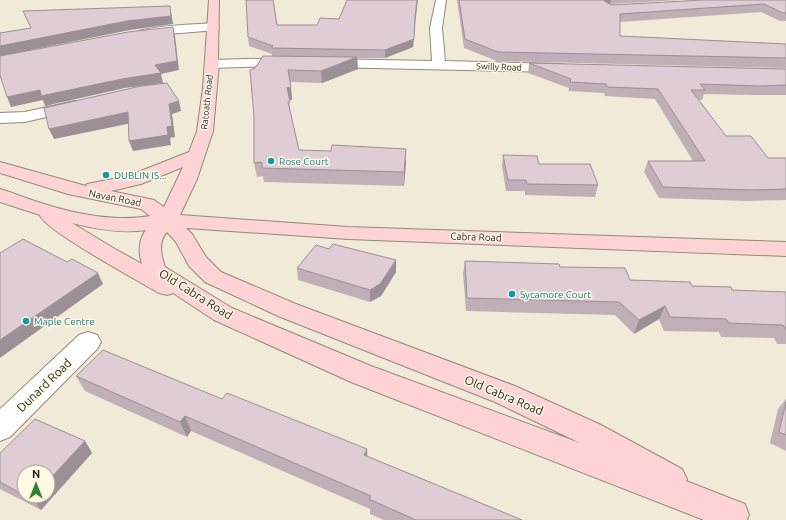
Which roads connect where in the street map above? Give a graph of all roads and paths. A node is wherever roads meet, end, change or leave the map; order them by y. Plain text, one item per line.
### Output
1 (214, 0) edge
2 (441, 0) edge
3 (213, 27) junction
4 (130, 36) edge
5 (212, 64) junction
6 (439, 65) junction
7 (575, 69) edge
8 (92, 102) edge
9 (0, 118) edge
10 (197, 155) junction
11 (0, 167) edge
12 (75, 190) junction
13 (0, 195) edge
14 (36, 208) junction
15 (167, 220) junction
16 (786, 249) edge
17 (224, 314) junction
18 (88, 342) dead end
19 (0, 428) edge
20 (738, 517) edge

1 - 3 main road, Ratoath Road
2 - 6 street
3 - 4 street
3 - 5 main road, Ratoath Road
5 - 6 street, Swilly Road
5 - 10 main road, Ratoath Road
6 - 7 street, Swilly Road
8 - 9 street
10 - 12 main road
10 - 15 main road, Ratoath Road
11 - 12 main road, Navan Road
12 - 15 main road, Navan Road
13 - 14 main road
14 - 15 main road
14 - 17 main road
15 - 16 main road, Cabra Road
15 - 17 main road, Old Cabra Road
15 - 20 main road, Old Cabra Road
17 - 20 main road, Old Cabra Road
18 - 19 street, Dunard Road

